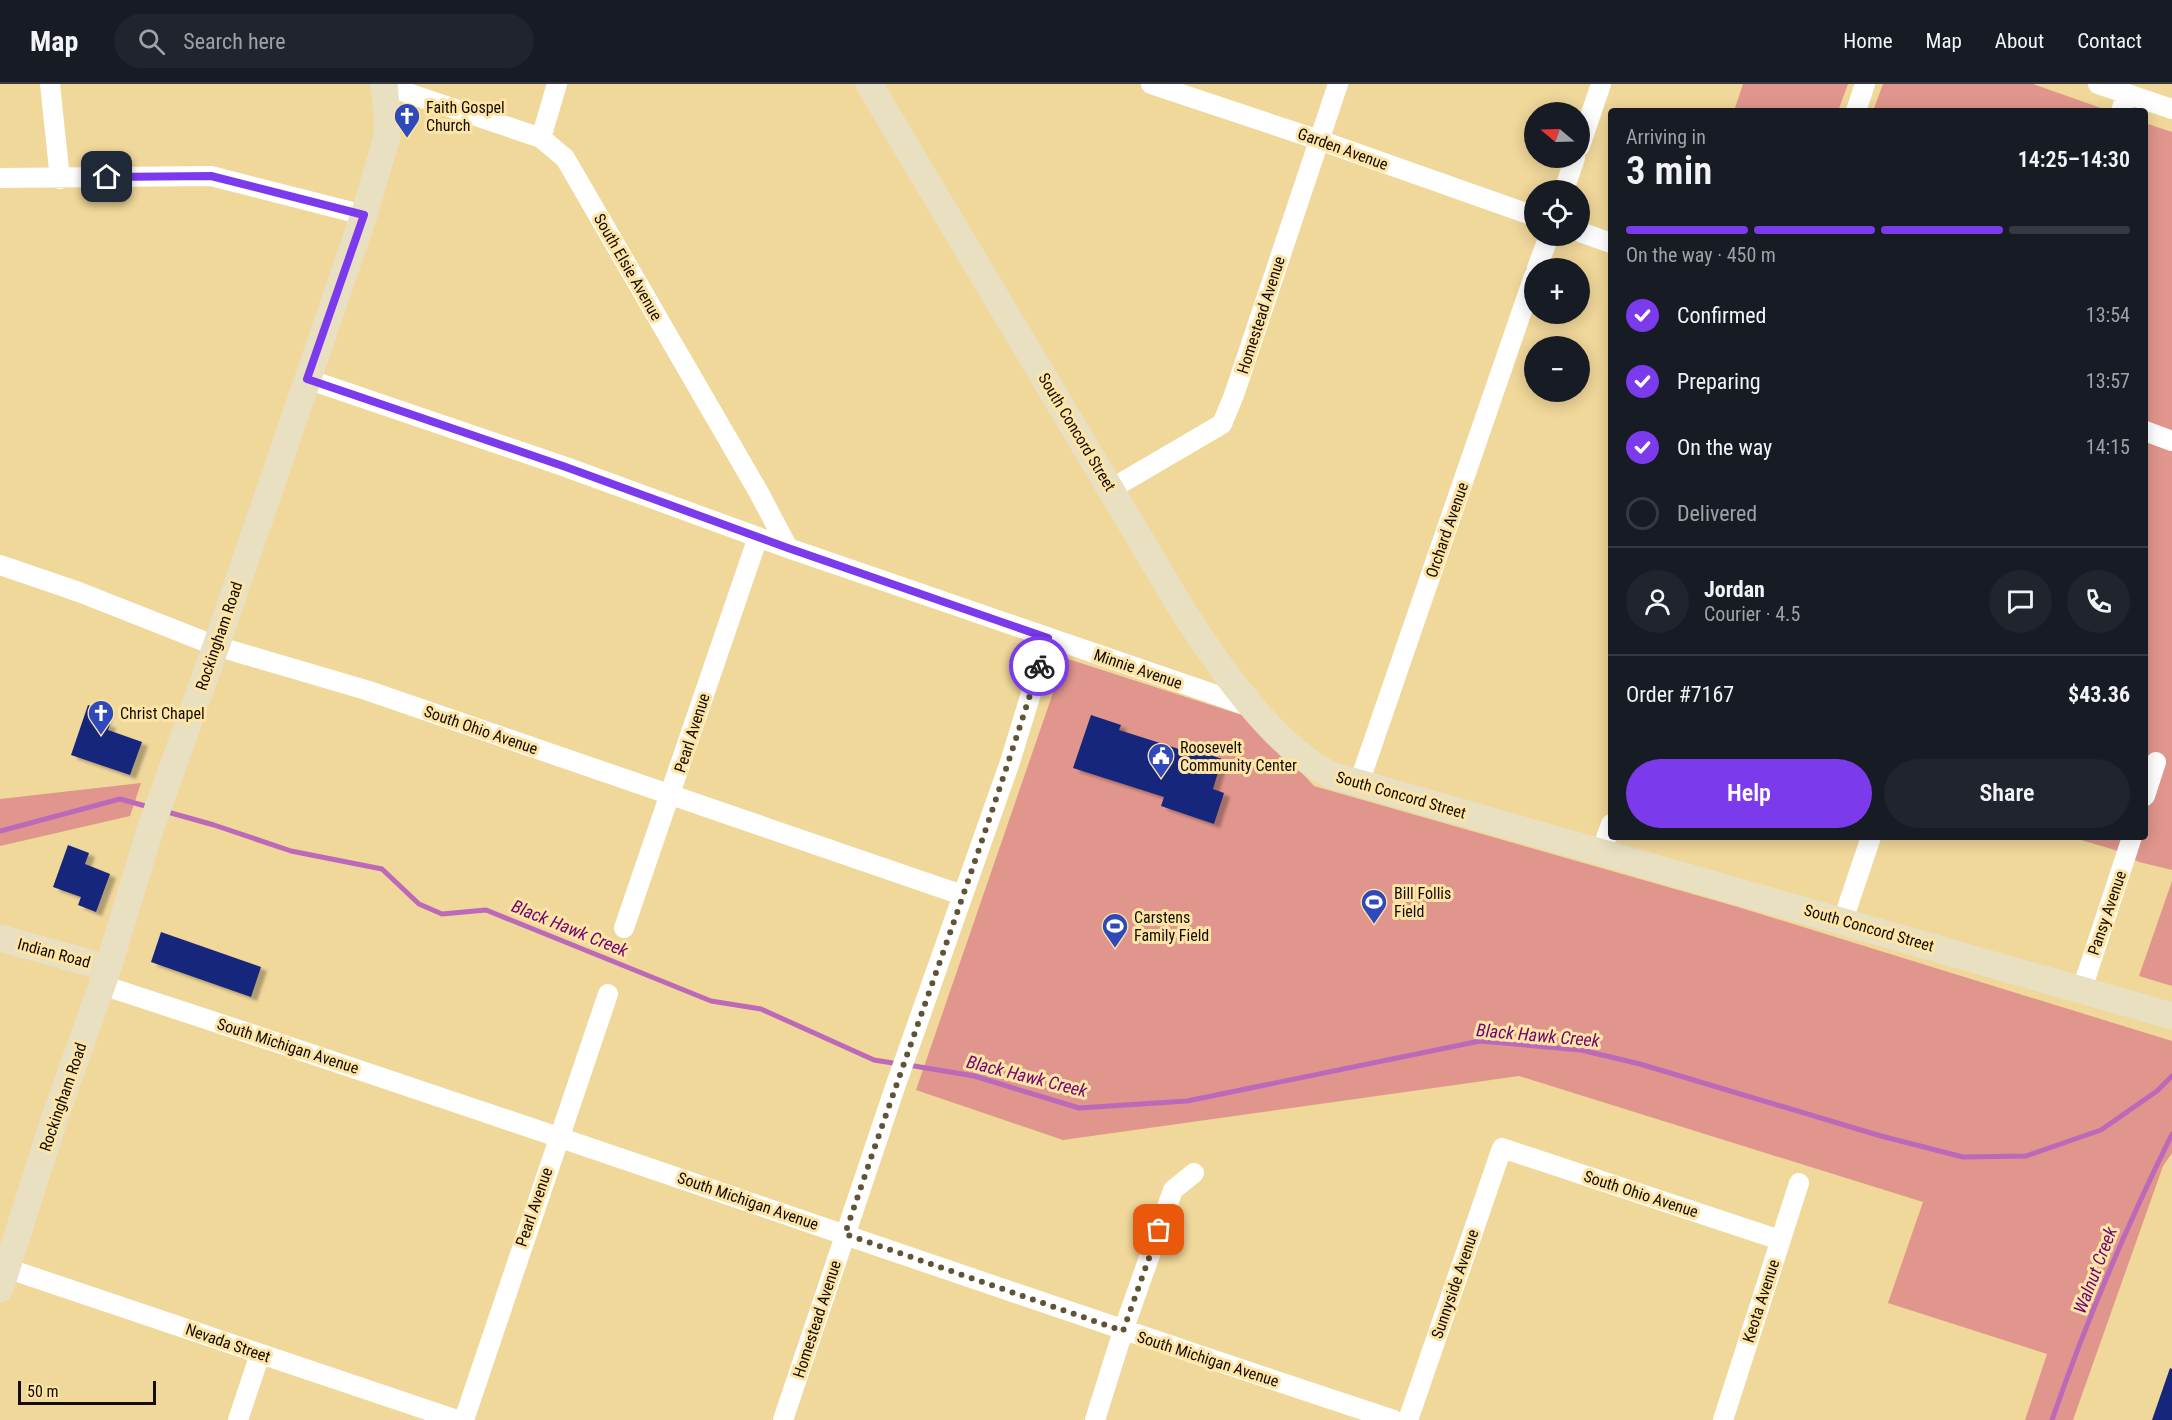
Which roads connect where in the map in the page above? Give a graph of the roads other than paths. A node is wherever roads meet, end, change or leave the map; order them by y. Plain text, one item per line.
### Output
1 (50, 84) edge
2 (384, 84) edge
3 (557, 84) edge
4 (869, 84) edge
5 (1151, 84) edge
6 (1338, 84) edge
7 (1601, 84) edge
8 (1865, 84) edge
9 (2098, 84) edge
10 (2124, 102) edge
11 (1857, 108) edge
12 (2172, 109) edge
13 (1590, 116) edge
14 (541, 138) junction
15 (1319, 140) junction
16 (0, 178) edge
17 (60, 179) junction
18 (1524, 212) edge
19 (364, 215) junction
20 (1590, 236) edge
21 (1608, 242) edge
22 (1524, 305) edge
23 (307, 379) junction
24 (2148, 433) edge
25 (2172, 441) edge
26 (1112, 489) junction
27 (758, 537) junction
28 (788, 548) junction
29 (0, 565) edge
30 (1048, 638) junction
31 (216, 646) junction
32 (1255, 709) junction
33 (2156, 762) dead end
34 (1359, 783) junction
35 (2148, 787) edge
36 (671, 796) junction
37 (1608, 833) edge
38 (1870, 840) edge
39 (2131, 840) edge
40 (1602, 852) junction
41 (962, 895) junction
42 (1843, 920) junction
43 (624, 928) dead end
44 (0, 938) edge
45 (105, 976) junction
46 (2082, 989) junction
47 (608, 994) dead end
48 (2172, 1016) edge
49 (558, 1137) junction
50 (1502, 1148) joint
51 (1194, 1173) dead end
52 (1799, 1183) dead end
53 (845, 1234) junction
54 (1780, 1240) junction
55 (2, 1274) edge
56 (1123, 1331) junction
57 (261, 1354) junction
58 (238, 1420) edge
59 (457, 1420) edge
60 (464, 1420) edge
61 (783, 1420) edge
62 (1095, 1420) edge
63 (1394, 1420) edge
64 (1408, 1420) edge
65 (1723, 1420) edge

1 - 17 street
2 - 14 street, South Elsie Avenue
2 - 19 street, Rockingham Road
3 - 14 street
4 - 26 street, South Concord Street
5 - 15 street, Garden Avenue
6 - 15 street, Homestead Avenue
7 - 13 street
8 - 11 street
9 - 10 street
10 - 12 street
14 - 28 street, South Elsie Avenue
15 - 18 street, Garden Avenue
15 - 26 street, Homestead Avenue
16 - 17 street
17 - 19 street
19 - 23 street, Rockingham Road
20 - 21 street
22 - 34 street, Orchard Avenue
23 - 27 street, Minnie Avenue
23 - 31 street, Rockingham Road
24 - 25 street
26 - 32 street, South Concord Street
27 - 28 street, Minnie Avenue
27 - 36 street, Pearl Avenue
28 - 30 street, Minnie Avenue
29 - 31 street, South Ohio Avenue
30 - 32 street, Minnie Avenue
30 - 41 street, Homestead Avenue
31 - 36 street, South Ohio Avenue
31 - 45 street, Rockingham Road
32 - 34 street, South Concord Street
33 - 35 street
34 - 40 street, South Concord Street
36 - 41 street, South Ohio Avenue
36 - 43 street, Pearl Avenue
37 - 40 street
38 - 42 street
39 - 46 street, Pansy Avenue
40 - 42 street, South Concord Street
41 - 53 street, Homestead Avenue
42 - 46 street, South Concord Street
44 - 45 street, Indian Road
45 - 49 street, South Michigan Avenue
45 - 55 street, Rockingham Road
46 - 48 street, South Concord Street
47 - 49 street, Pearl Avenue
49 - 53 street, South Michigan Avenue
49 - 60 street, Pearl Avenue
50 - 54 street, South Ohio Avenue
50 - 64 street, Sunnyside Avenue
51 - 56 street
52 - 54 street, Keota Avenue
53 - 56 street, South Michigan Avenue
53 - 61 street, Homestead Avenue
54 - 65 street, Keota Avenue
55 - 57 street, Nevada Street
56 - 62 street
56 - 63 street, South Michigan Avenue
57 - 58 street
57 - 59 street, Nevada Street

